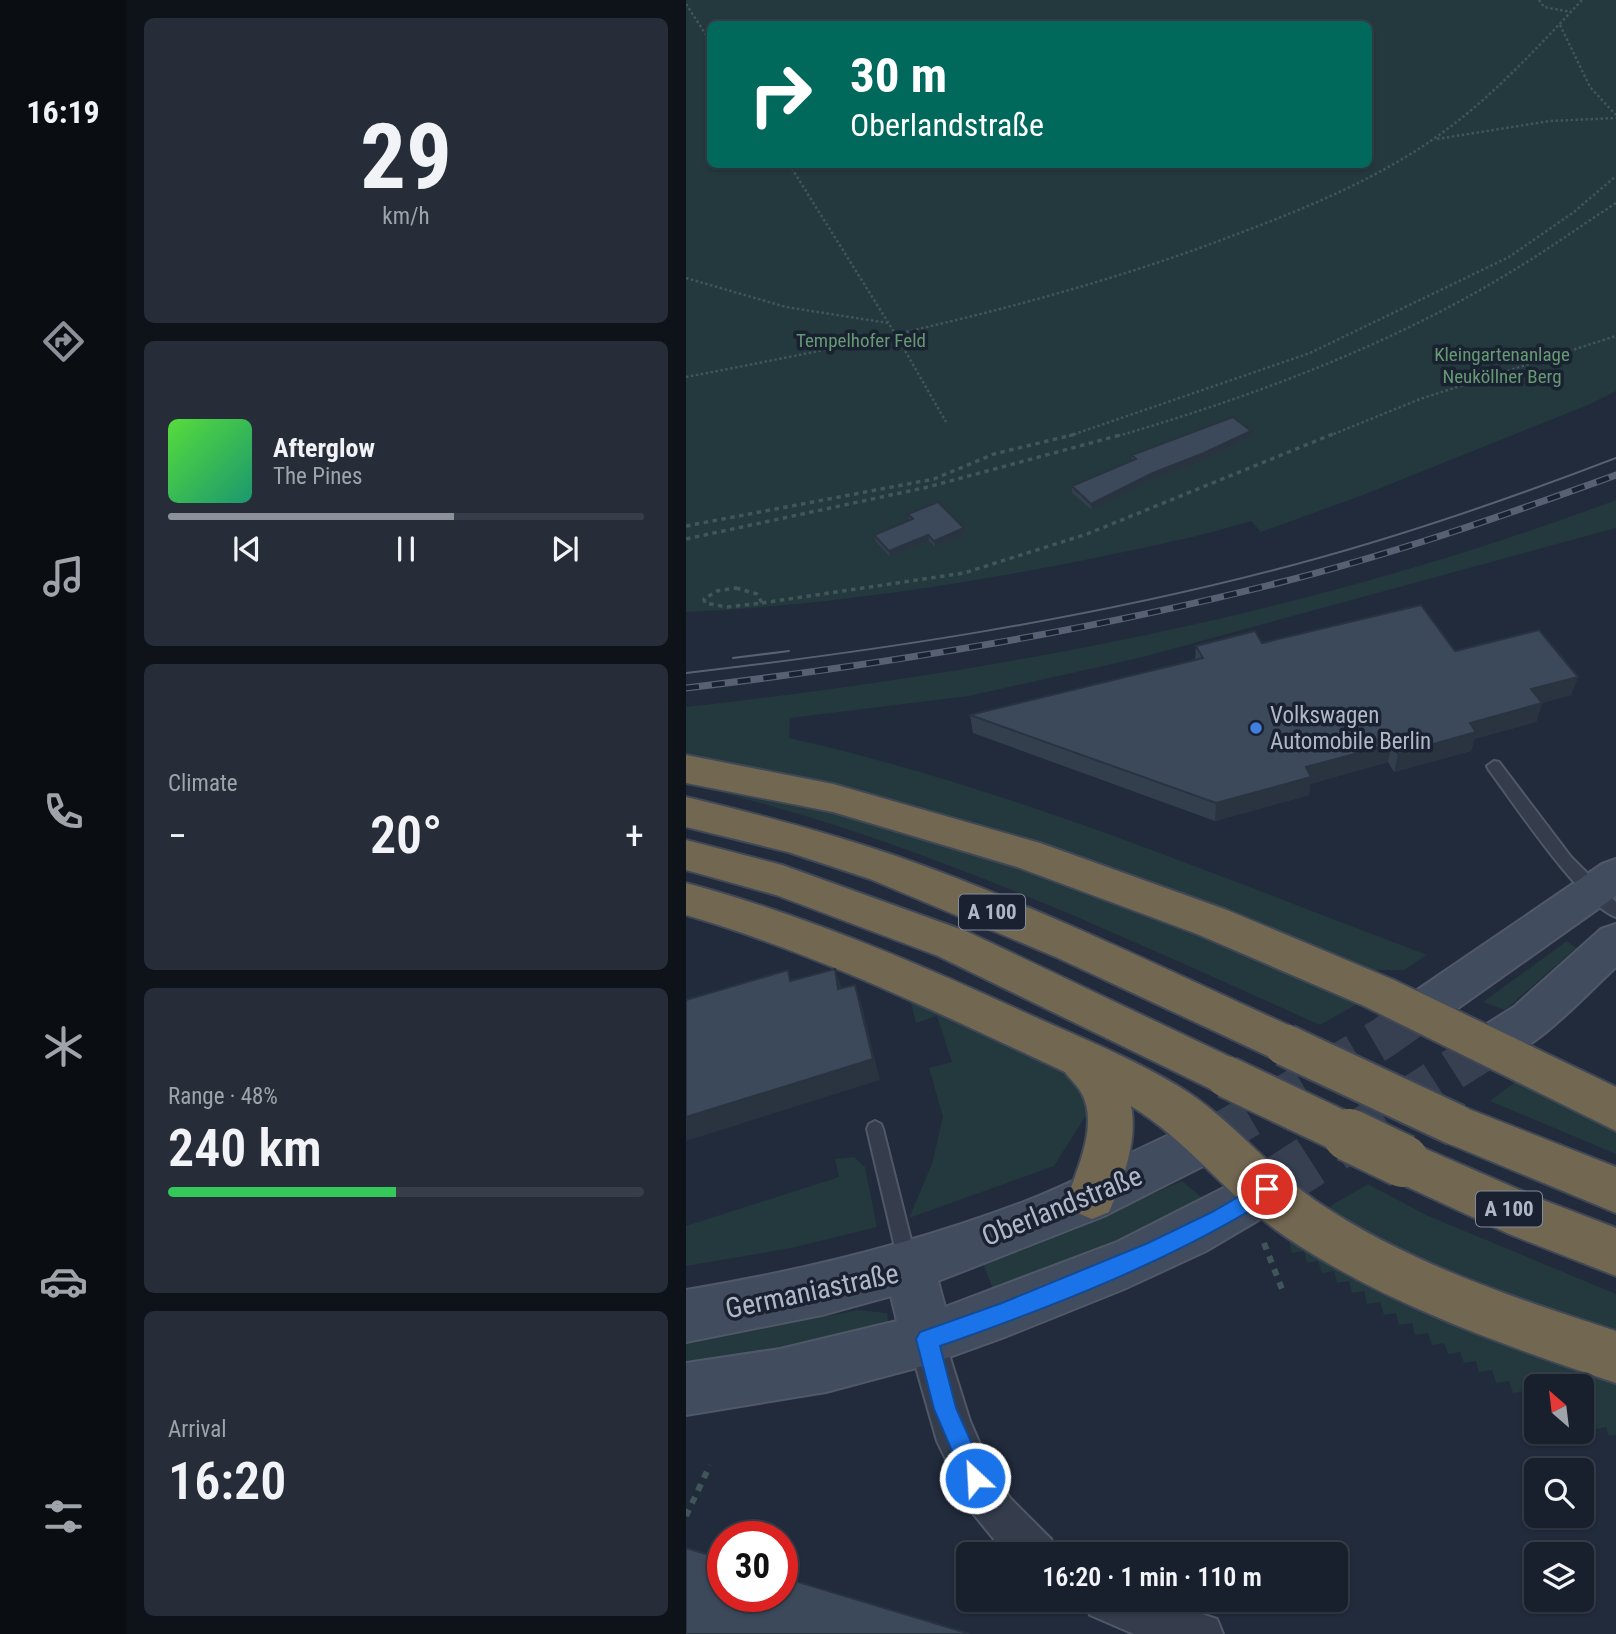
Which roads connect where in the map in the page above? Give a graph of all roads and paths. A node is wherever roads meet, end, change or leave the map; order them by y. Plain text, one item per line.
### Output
1 (1539, 0) edge
2 (1582, 0) edge
3 (686, 4) edge
4 (1571, 12) junction
5 (1559, 25) junction
6 (707, 36) edge
7 (1616, 117) edge
8 (1432, 140) junction
9 (792, 168) edge
10 (1616, 176) edge
11 (1616, 203) edge
12 (686, 278) edge
13 (889, 323) junction
14 (896, 335) junction
15 (1616, 336) edge
16 (686, 377) edge
17 (946, 422) dead end
18 (686, 526) edge
19 (686, 539) edge
20 (762, 603) junction
21 (1494, 766) dead end
22 (686, 769) edge
23 (686, 812) edge
24 (686, 855) edge
25 (1608, 892) edge
26 (686, 899) edge
27 (1616, 941) edge
28 (1419, 1012) junction
29 (1490, 1046) junction
30 (1081, 1059) junction
31 (1616, 1110) edge
32 (875, 1129) dead end
33 (1211, 1139) junction
34 (1267, 1189) junction
35 (1616, 1190) edge
36 (1092, 1196) junction
37 (1264, 1243) dead end
38 (1616, 1252) edge
39 (909, 1265) junction
40 (1282, 1289) dead end
41 (686, 1316) edge
42 (927, 1339) junction
43 (1616, 1357) edge
44 (686, 1389) edge
45 (710, 1465) dead end
46 (686, 1516) edge
47 (1024, 1542) edge
48 (1133, 1612) edge
49 (1202, 1634) edge

1 - 4 path
2 - 4 path
3 - 6 path
4 - 5 path
5 - 7 path
5 - 8 path
7 - 8 path
8 - 14 path
9 - 13 path
10 - 18 path
11 - 19 path
12 - 13 path
13 - 14 path
14 - 16 path
14 - 17 path
15 - 20 path
20 - 20 path
21 - 25 lane
22 - 28 highway
23 - 35 highway, A 100, bridge
24 - 38 highway, A 100, bridge
25 - 28 street
26 - 30 highway
27 - 29 street
28 - 29 highway
29 - 31 highway
30 - 33 highway
30 - 36 highway
32 - 39 lane
33 - 34 highway
33 - 36 street, Oberlandstraße
34 - 42 street
34 - 43 highway
36 - 39 street, Oberlandstraße
37 - 40 path
39 - 41 street, Germaniastraße
39 - 42 street, Germaniastraße
42 - 44 street
42 - 47 street, Germaniastraße
45 - 46 path
48 - 49 street

